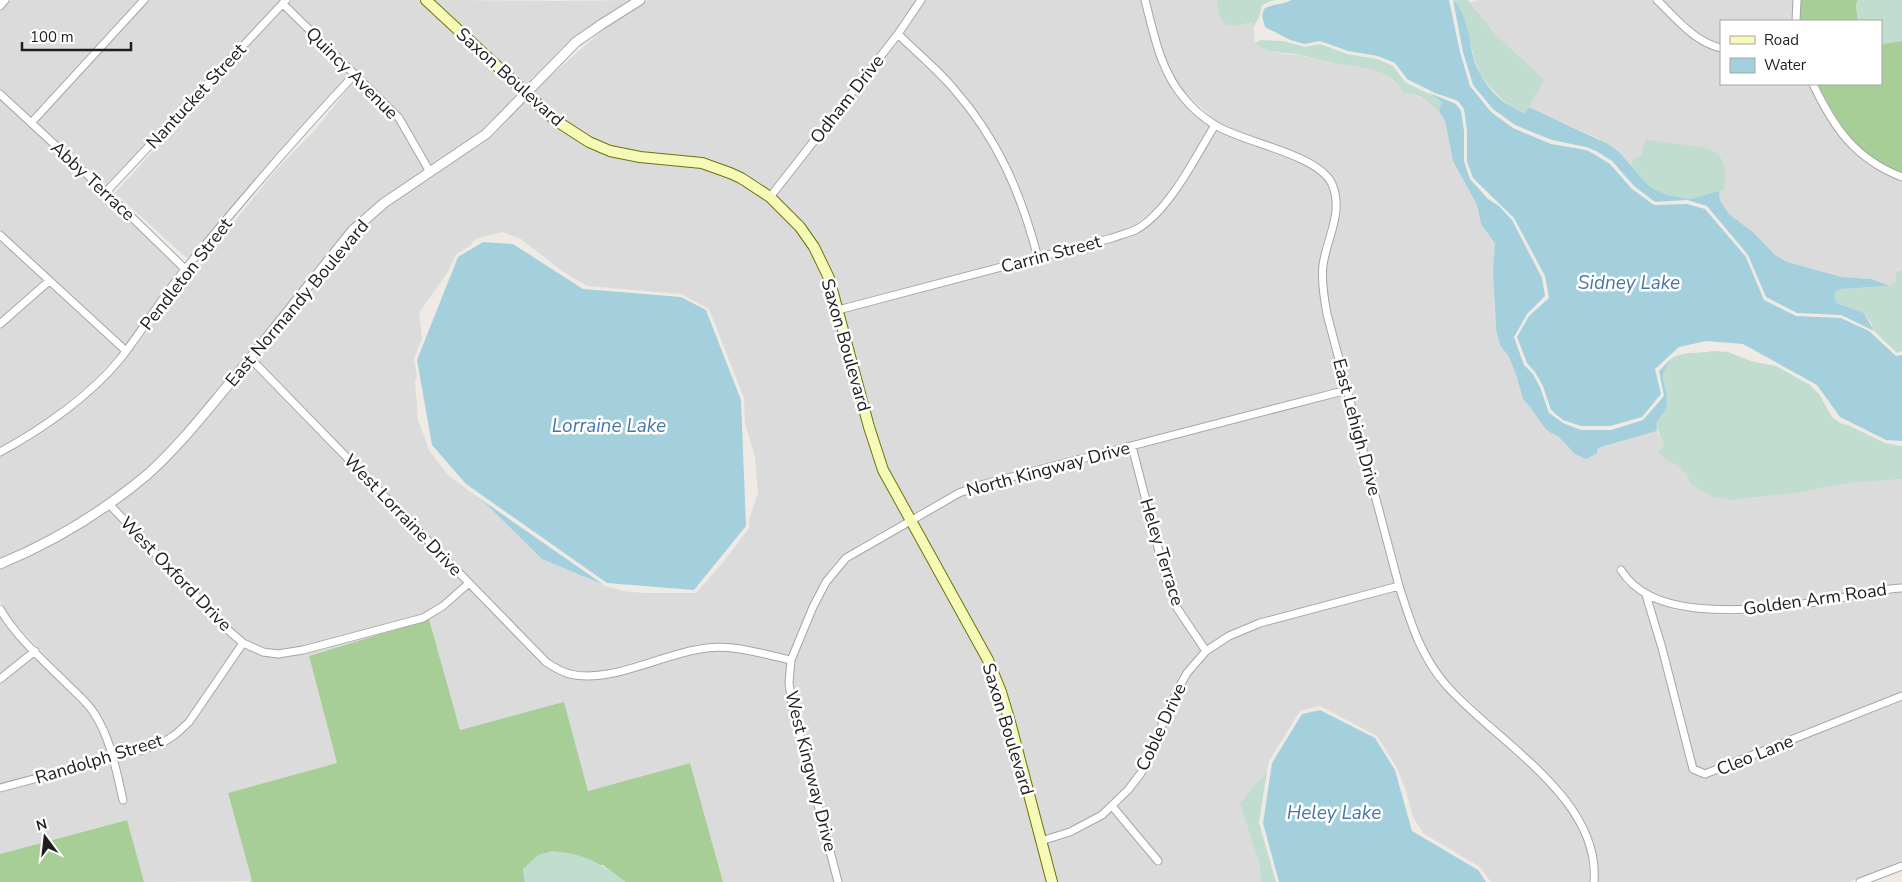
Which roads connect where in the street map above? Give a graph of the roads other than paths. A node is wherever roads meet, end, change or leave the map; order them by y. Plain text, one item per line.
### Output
1 (6, 0) edge
2 (144, 0) edge
3 (426, 0) edge
4 (640, 0) edge
5 (921, 0) edge
6 (1145, 0) edge
7 (1657, 0) edge
8 (1797, 0) edge
9 (285, 2) edge
10 (0, 6) edge
11 (1796, 20) edge
12 (898, 34) junction
13 (1720, 48) edge
14 (354, 75) junction
15 (1814, 85) edge
16 (0, 94) edge
17 (526, 94) junction
18 (31, 123) junction
19 (1215, 125) junction
20 (430, 172) junction
21 (1902, 177) edge
22 (106, 192) junction
23 (770, 197) junction
24 (0, 235) edge
25 (1038, 258) junction
26 (185, 269) junction
27 (49, 280) junction
28 (838, 310) junction
29 (0, 324) edge
30 (126, 351) junction
31 (250, 358) junction
32 (1347, 390) junction
33 (1132, 446) junction
34 (0, 452) edge
35 (109, 504) junction
36 (910, 520) junction
37 (0, 564) edge
38 (1621, 570) dead end
39 (469, 583) junction
40 (1399, 586) junction
41 (1902, 588) edge
42 (1646, 595) junction
43 (0, 609) edge
44 (243, 643) junction
45 (35, 651) junction
46 (1206, 651) junction
47 (791, 660) junction
48 (0, 679) edge
49 (1902, 696) edge
50 (113, 758) junction
51 (0, 788) edge
52 (123, 800) dead end
53 (1112, 806) junction
54 (1041, 841) junction
55 (1158, 862) dead end
56 (1902, 866) edge
57 (838, 882) edge
58 (1052, 882) edge
59 (1594, 882) edge
60 (1860, 882) edge

1 - 10 street
2 - 18 street
3 - 17 main road, Saxon Boulevard
4 - 17 street, East Normandy Boulevard
5 - 12 street, Odham Drive
6 - 19 street, East Lehigh Drive
7 - 13 street
8 - 11 street
9 - 14 street, Quincy Avenue
9 - 22 street, Nantucket Street
12 - 23 street, Odham Drive
12 - 25 street
14 - 20 street, Quincy Avenue
14 - 26 street, Pendleton Street
15 - 21 street
16 - 18 street, Abby Terrace
17 - 20 street, East Normandy Boulevard
17 - 23 main road, Saxon Boulevard
18 - 22 street, Abby Terrace
19 - 25 street, Carrin Street
19 - 32 street, East Lehigh Drive
20 - 31 street, East Normandy Boulevard
22 - 26 street, Abby Terrace
23 - 28 main road, Saxon Boulevard
24 - 27 street
25 - 28 street, Carrin Street
26 - 30 street, Pendleton Street
27 - 29 street
27 - 30 street
28 - 36 main road, Saxon Boulevard
30 - 34 street, Pendleton Street
31 - 35 street, East Normandy Boulevard
31 - 39 street, West Lorraine Drive
32 - 33 street, North Kingway Drive
32 - 40 street, East Lehigh Drive
33 - 36 street, North Kingway Drive
33 - 46 street, Heley Terrace
35 - 37 street, East Normandy Boulevard
35 - 44 street, West Oxford Drive
36 - 47 street, North Kingway Drive
36 - 54 main road, Saxon Boulevard
38 - 42 street, Golden Arm Road
39 - 44 street, West Oxford Drive
39 - 47 street, West Lorraine Drive
40 - 46 street, Coble Drive
40 - 59 street, East Lehigh Drive
41 - 42 street, Golden Arm Road
42 - 49 street, Cleo Lane
43 - 45 street
44 - 50 street, Randolph Street
45 - 48 street
45 - 50 street
46 - 53 street, Coble Drive
47 - 57 street, West Kingway Drive
50 - 51 street, Randolph Street
50 - 52 street
53 - 54 street, Coble Drive
53 - 55 street
54 - 58 main road, Saxon Boulevard
56 - 60 street

